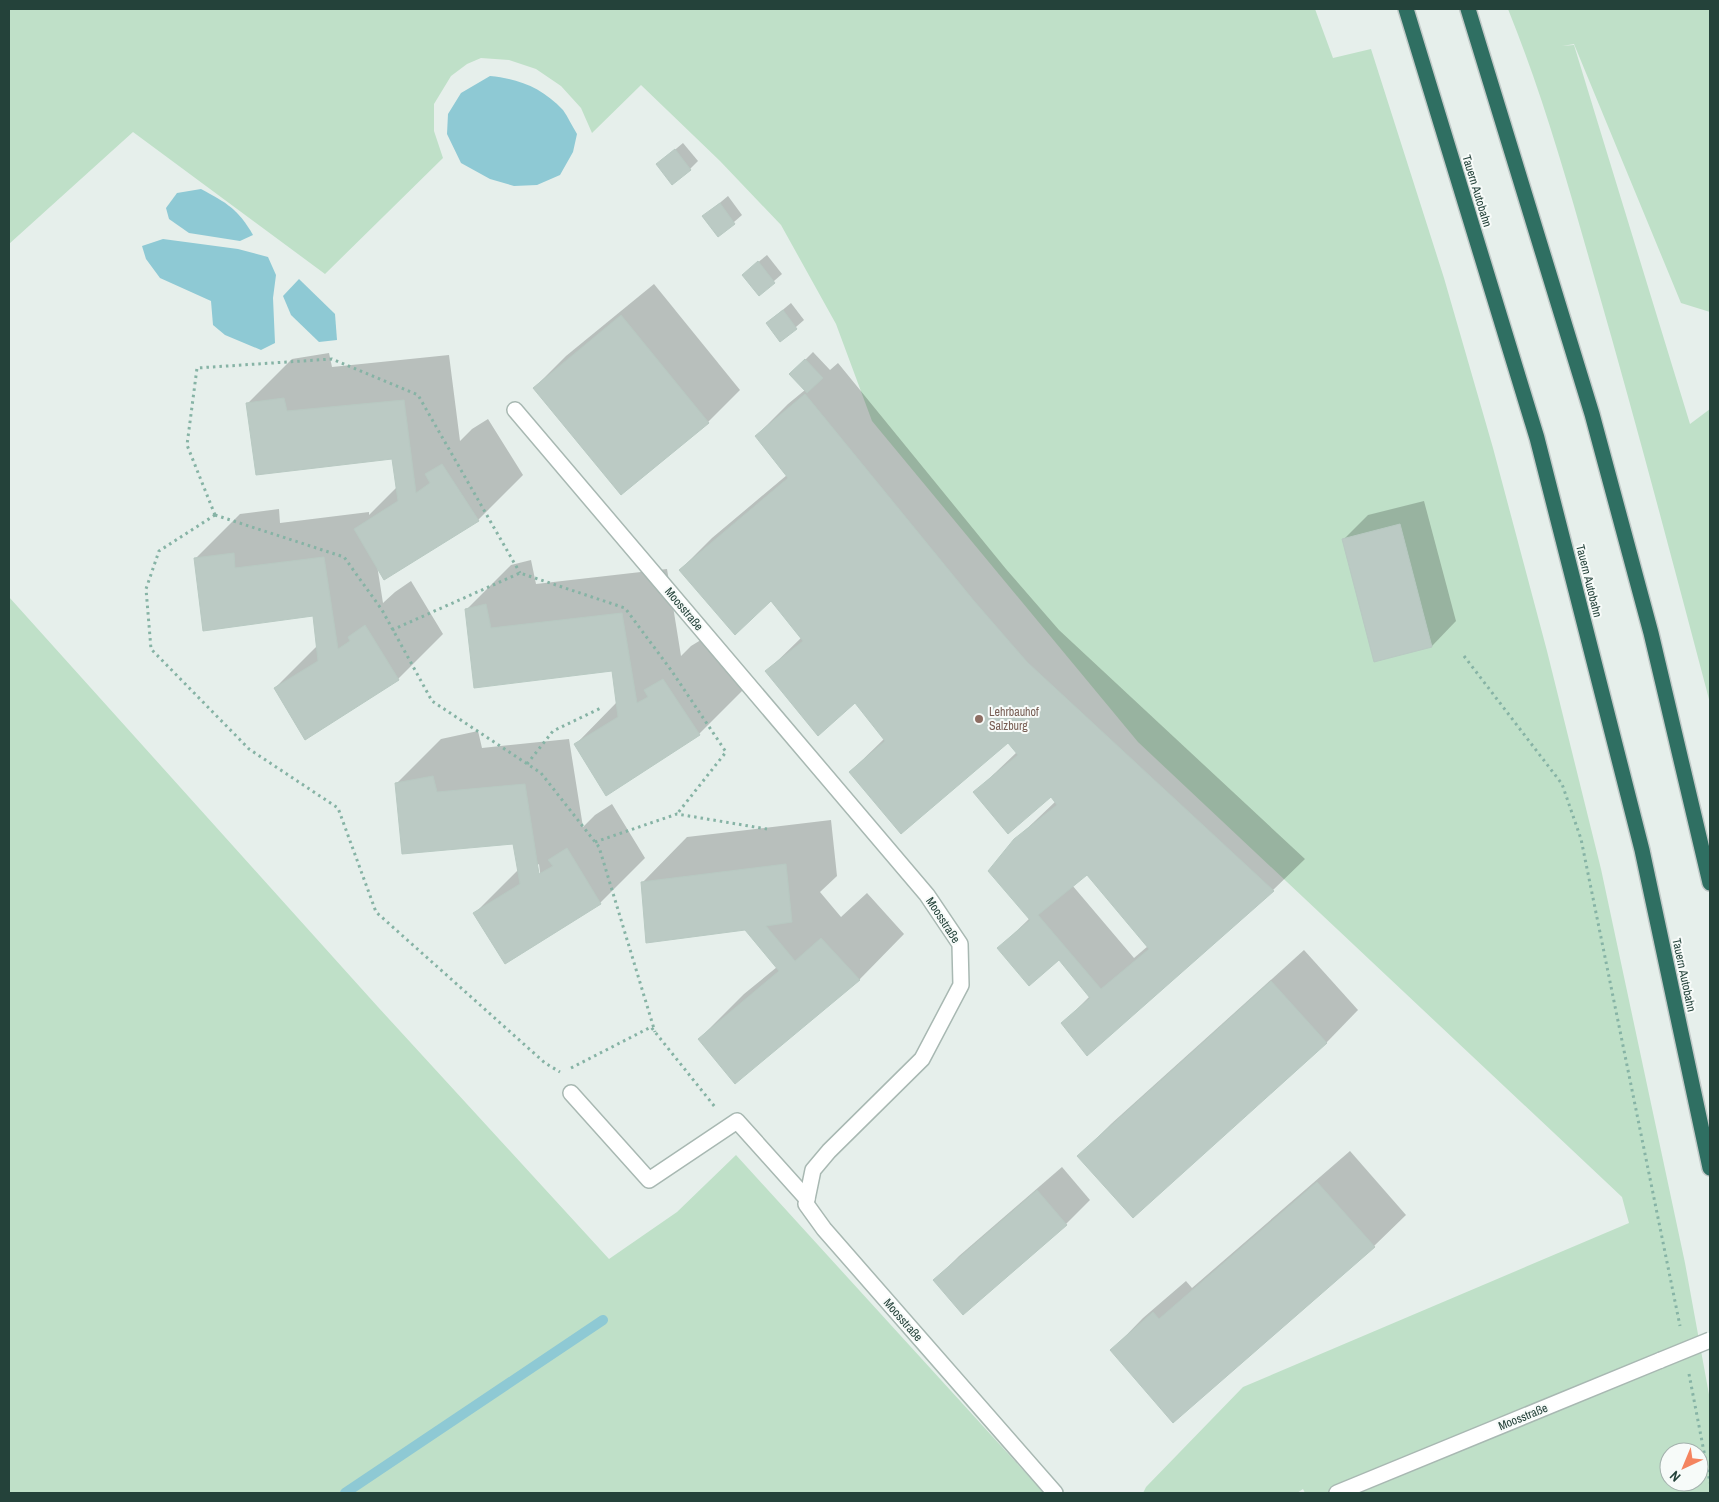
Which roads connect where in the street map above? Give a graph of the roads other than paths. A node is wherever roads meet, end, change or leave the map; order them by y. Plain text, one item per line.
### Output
1 (1406, 9) edge
2 (1468, 9) edge
3 (516, 410) dead end
4 (1710, 883) edge
5 (571, 1093) dead end
6 (1710, 1168) edge
7 (807, 1199) junction
8 (1710, 1340) edge
9 (1055, 1493) edge
10 (1337, 1493) edge

1 - 6 highway, Tauern Autobahn
2 - 4 highway
3 - 7 street, Moosstraße
5 - 7 street
7 - 9 street, Moosstraße
8 - 10 street, Moosstraße, bridge

